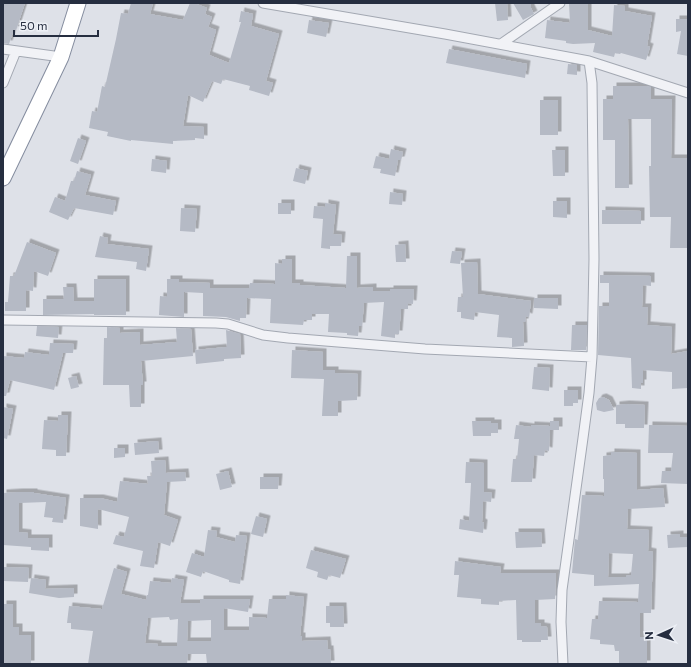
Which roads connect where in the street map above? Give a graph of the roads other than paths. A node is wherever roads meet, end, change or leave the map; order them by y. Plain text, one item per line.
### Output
1 (78, 3) edge
2 (263, 3) edge
3 (560, 3) edge
4 (501, 44) junction
5 (3, 49) edge
6 (16, 51) junction
7 (61, 57) junction
8 (589, 61) junction
9 (3, 83) edge
10 (688, 93) edge
11 (3, 178) edge
12 (3, 320) edge
13 (592, 357) junction
14 (563, 664) edge

1 - 7 highway
2 - 4 street
3 - 4 street
4 - 8 street
5 - 6 street
6 - 7 street
6 - 9 street
7 - 11 highway
8 - 10 street
8 - 13 street
12 - 13 street
13 - 14 street

